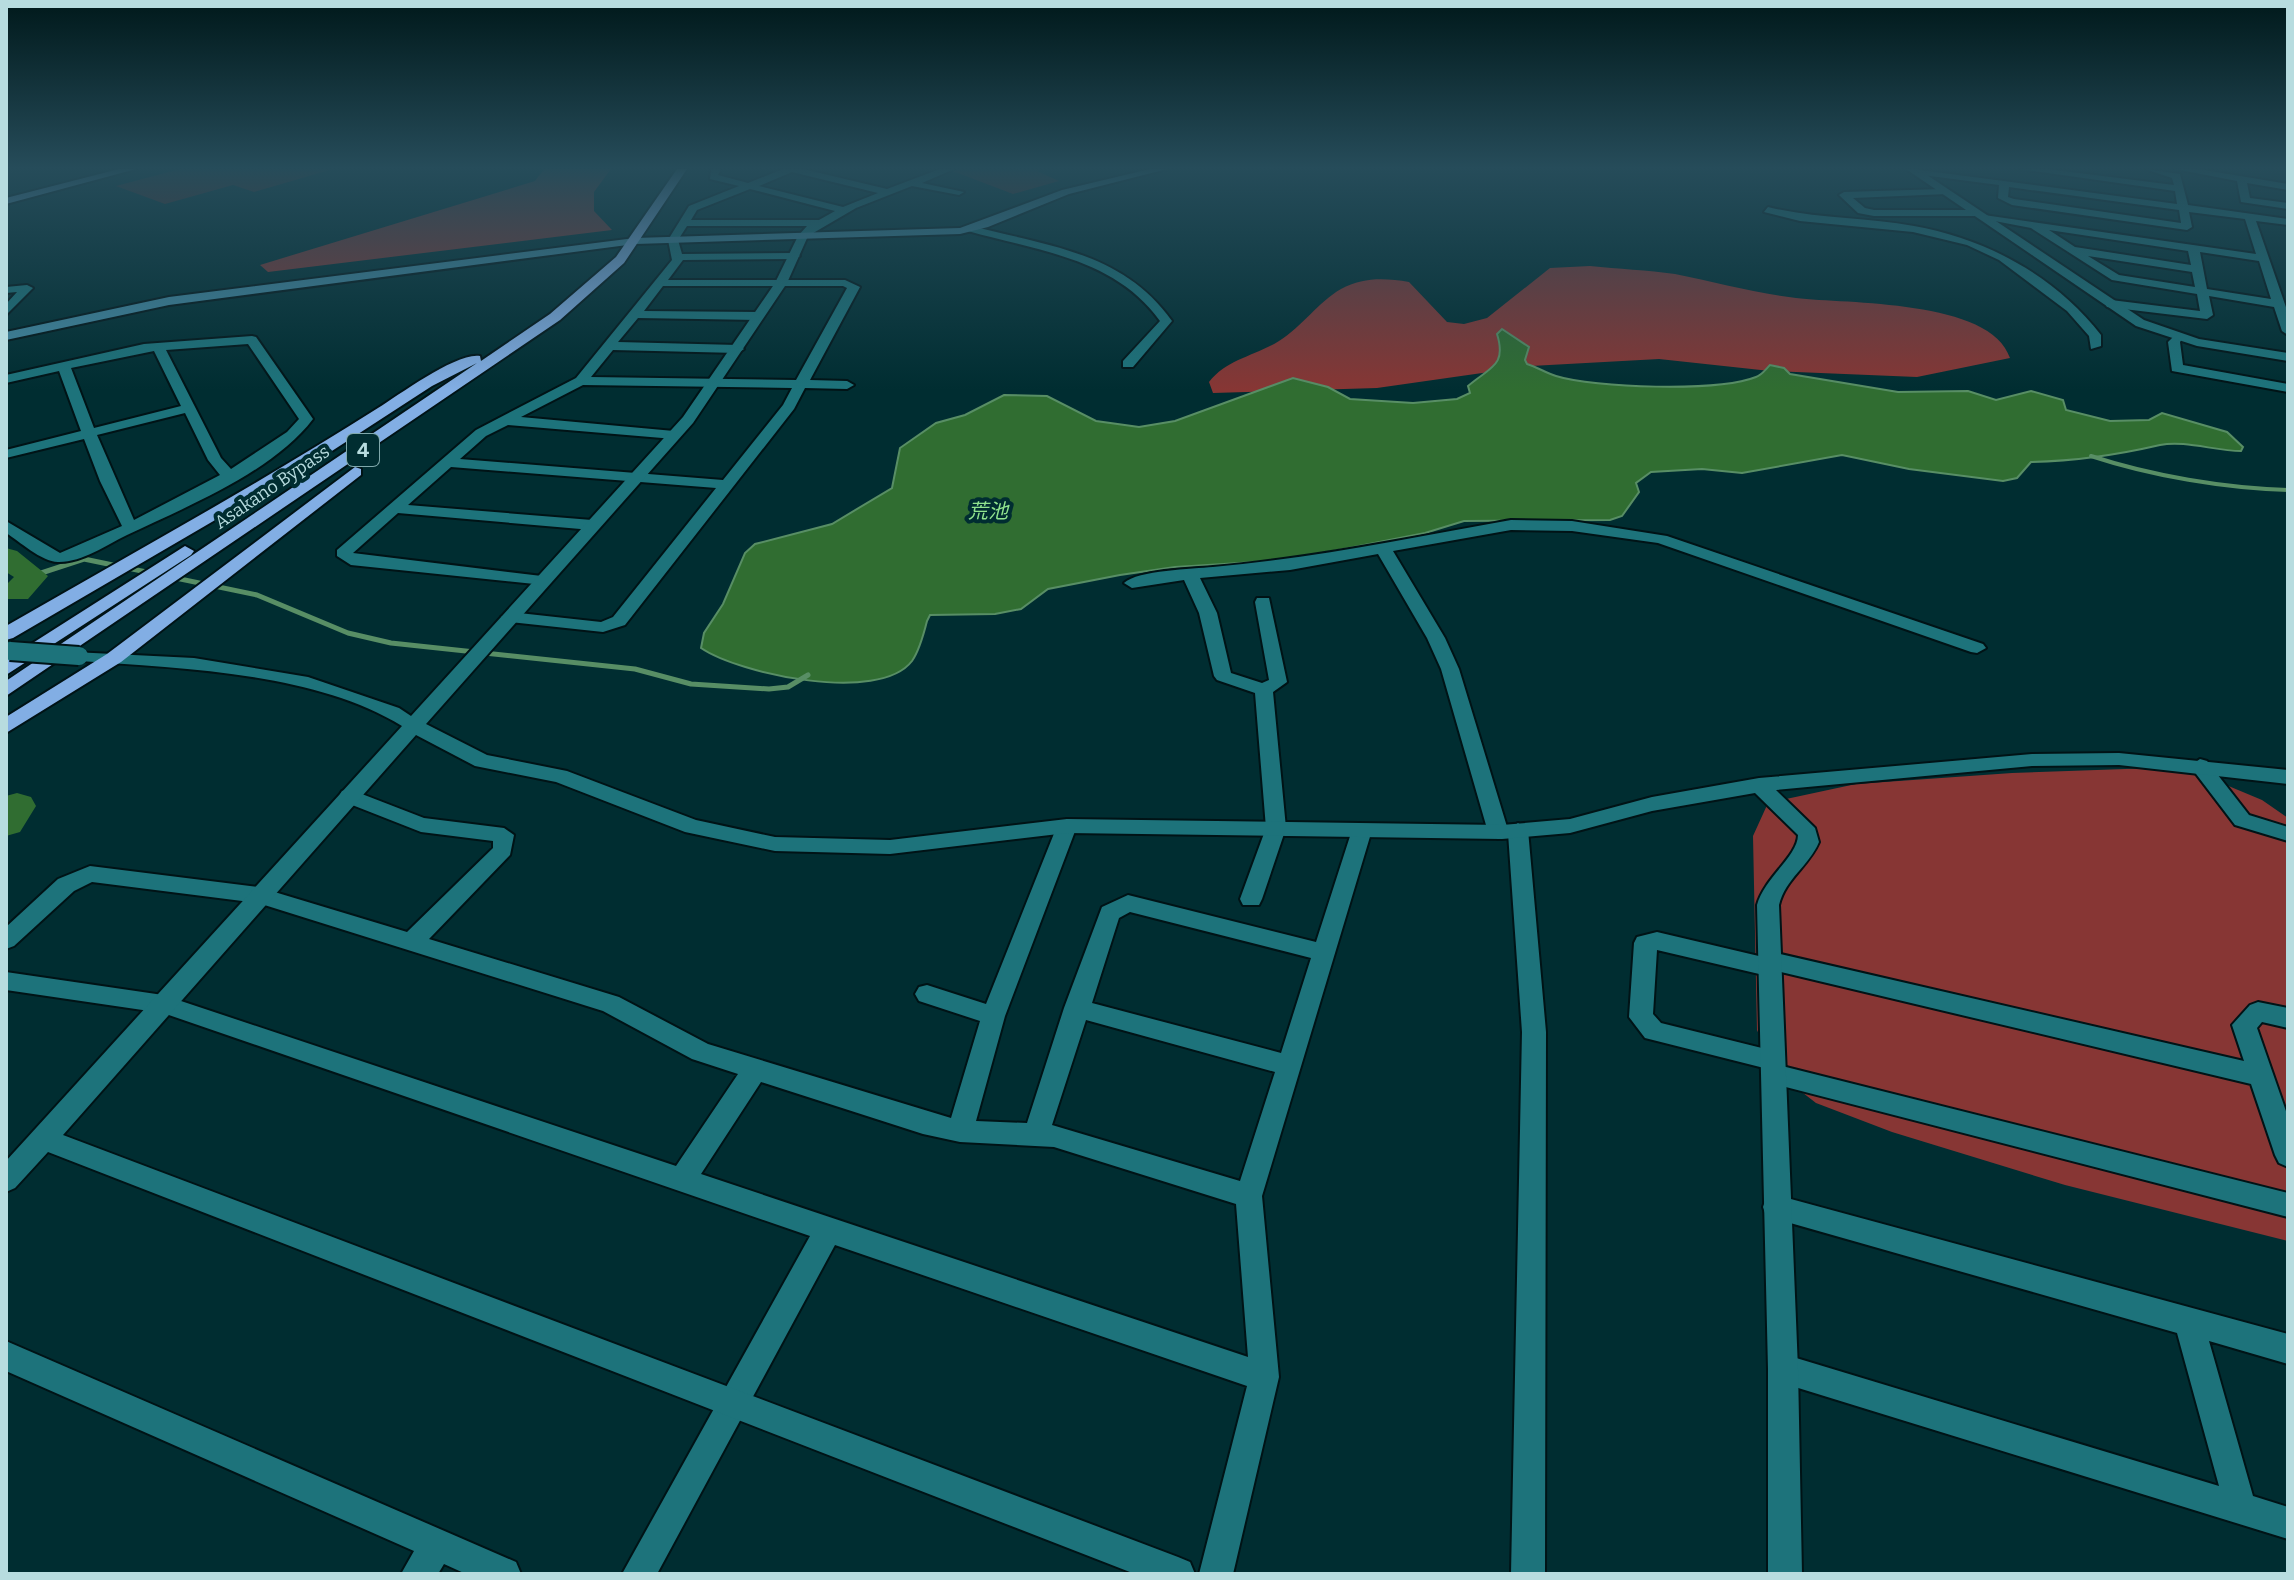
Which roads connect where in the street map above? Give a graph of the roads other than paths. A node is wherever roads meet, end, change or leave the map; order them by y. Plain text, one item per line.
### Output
1 (624, 243) edge
2 (634, 243) edge
3 (674, 243) edge
4 (800, 243) edge
5 (1023, 243) edge
6 (1965, 243) edge
7 (2021, 243) edge
8 (2059, 243) edge
9 (2163, 243) edge
10 (2258, 243) edge
11 (616, 244) junction
12 (2193, 247) junction
13 (2068, 249) junction
14 (794, 256) junction
15 (679, 257) junction
16 (2263, 258) junction
17 (2196, 269) junction
18 (2271, 280) junction
19 (2288, 282) edge
20 (661, 283) junction
21 (781, 283) junction
22 (6, 290) edge
23 (2202, 291) junction
24 (2111, 304) junction
25 (2279, 304) junction
26 (8, 306) edge
27 (636, 314) junction
28 (758, 316) junction
29 (2288, 330) edge
30 (6, 336) edge
31 (2178, 336) junction
32 (158, 346) junction
33 (610, 346) junction
34 (2095, 346) dead end
35 (738, 349) junction
36 (2288, 357) edge
37 (478, 364) junction
38 (1128, 364) dead end
39 (64, 366) junction
40 (6, 379) edge
41 (581, 381) junction
42 (716, 383) junction
43 (802, 385) junction
44 (847, 385) dead end
45 (2288, 388) edge
46 (189, 408) junction
47 (503, 420) junction
48 (88, 434) junction
49 (674, 435) junction
50 (6, 454) edge
51 (448, 462) junction
52 (229, 476) junction
53 (633, 478) junction
54 (728, 485) junction
55 (395, 508) junction
56 (592, 525) junction
57 (6, 526) edge
58 (130, 527) junction
59 (1382, 547) junction
60 (1190, 575) junction
61 (544, 580) junction
62 (1132, 583) dead end
63 (1263, 602) dead end
64 (510, 617) junction
65 (1977, 648) dead end
66 (7, 651) edge
67 (114, 658) junction
68 (6, 690) edge
69 (1264, 690) junction
70 (415, 724) junction
71 (6, 726) edge
72 (2200, 766) junction
73 (2288, 777) edge
74 (1759, 785) junction
75 (349, 796) junction
76 (1067, 826) junction
77 (1276, 828) junction
78 (1362, 830) junction
79 (1508, 831) junction
80 (2288, 834) edge
81 (258, 895) junction
82 (1251, 899) dead end
83 (6, 940) edge
84 (411, 943) junction
85 (1324, 953) junction
86 (1772, 964) junction
87 (6, 981) edge
88 (927, 994) dead end
89 (163, 1004) junction
90 (1076, 1008) junction
91 (993, 1016) junction
92 (2288, 1018) edge
93 (1289, 1065) junction
94 (1773, 1067) junction
95 (755, 1070) junction
96 (2259, 1075) junction
97 (960, 1131) junction
98 (1036, 1133) junction
99 (44, 1139) junction
100 (2288, 1155) edge
101 (6, 1180) edge
102 (682, 1180) junction
103 (1249, 1196) junction
104 (2288, 1205) edge
105 (1776, 1207) junction
106 (828, 1231) junction
107 (2189, 1322) junction
108 (2288, 1349) edge
109 (6, 1356) edge
110 (1783, 1369) junction
111 (1264, 1377) junction
112 (735, 1403) junction
113 (2241, 1509) junction
114 (2288, 1523) edge
115 (437, 1546) junction
116 (1792, 1572) edge
117 (418, 1574) edge
118 (504, 1574) edge
119 (639, 1574) edge
120 (1178, 1574) edge
121 (1216, 1574) edge
122 (1528, 1574) edge

1 - 11 main road
2 - 37 highway, Asakano Bypass / 4
3 - 15 street
4 - 14 street
5 - 38 street
6 - 34 street
7 - 24 street
8 - 13 street
9 - 12 street
10 - 16 street
11 - 30 main road
11 - 37 highway, Asakano Bypass / 4
12 - 16 street
12 - 17 street
13 - 17 street
13 - 23 street
14 - 15 street
14 - 21 street
15 - 20 street
16 - 18 street
17 - 23 street
18 - 19 street
18 - 25 street
20 - 21 street
20 - 27 street
21 - 28 street
21 - 43 street
22 - 26 street
23 - 24 street
23 - 25 street
24 - 31 street
25 - 29 street
27 - 28 street
27 - 33 street
28 - 35 street
31 - 36 street
31 - 45 street
32 - 39 street
32 - 46 street
32 - 52 street
33 - 35 street
33 - 41 street
35 - 42 street
37 - 66 highway, Asakano Bypass / 4
37 - 66 highway
37 - 67 highway
37 - 68 highway, Asakano Bypass / 4
39 - 40 street
39 - 48 street
41 - 42 street
41 - 47 street
42 - 43 street
42 - 49 street
43 - 44 street
43 - 54 street
46 - 48 street
46 - 52 street
47 - 49 street
47 - 51 street
48 - 50 street
48 - 58 street
49 - 53 street
51 - 53 street
51 - 55 street
52 - 58 street
53 - 54 street
53 - 56 street
54 - 64 street
55 - 56 street
55 - 61 street
56 - 61 street
57 - 58 street
59 - 60 street
59 - 65 street
59 - 79 street
60 - 62 street
60 - 69 street
61 - 64 street
63 - 69 street
64 - 70 street
66 - 67 street, bridge
67 - 70 street
67 - 71 highway
69 - 77 street
70 - 75 street
70 - 76 street
72 - 73 street
72 - 74 street
72 - 80 street
74 - 79 street
74 - 86 street
75 - 81 street
75 - 84 street
76 - 77 street
76 - 91 street
77 - 78 street
77 - 82 street
78 - 79 street
78 - 85 street
79 - 122 street
81 - 83 street
81 - 84 street
81 - 89 street
84 - 95 street
85 - 90 street
85 - 93 street
86 - 94 street
86 - 94 street
86 - 96 street
87 - 89 street
88 - 91 street
89 - 99 street
89 - 102 street
90 - 93 street
90 - 98 street
91 - 97 street
92 - 96 street
93 - 103 street
94 - 104 street
94 - 105 street
95 - 97 street
95 - 102 street
96 - 100 street
97 - 98 street
98 - 103 street
99 - 101 street
99 - 112 street
102 - 106 street
103 - 111 street
105 - 107 street
105 - 110 street
106 - 111 street
106 - 112 street
107 - 108 street
107 - 113 street
109 - 115 street
110 - 113 street
110 - 116 street
111 - 121 street
112 - 119 street
112 - 120 street
113 - 114 street
115 - 117 street
115 - 118 street

